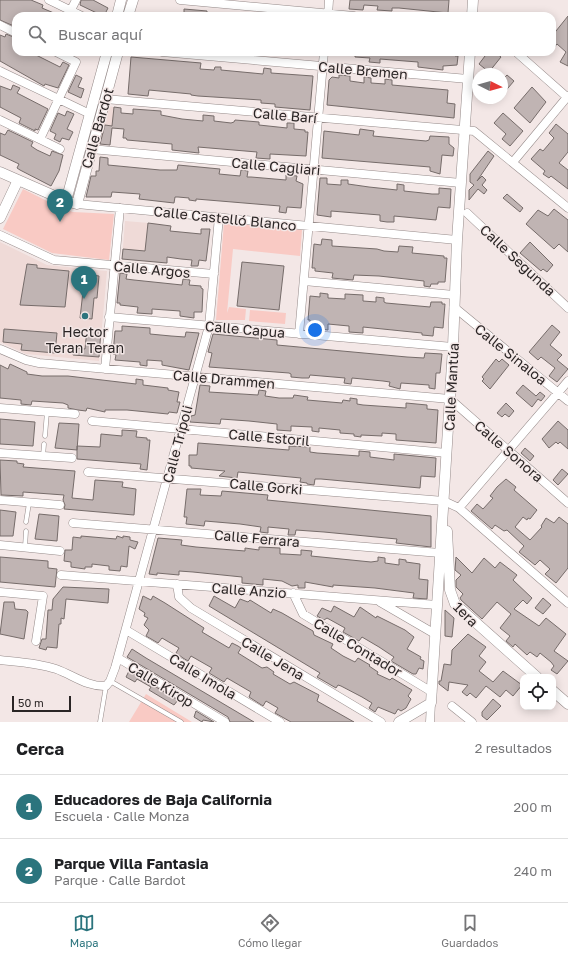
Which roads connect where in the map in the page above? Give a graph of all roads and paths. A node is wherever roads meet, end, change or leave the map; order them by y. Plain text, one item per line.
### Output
1 (49, 0) edge
2 (76, 0) edge
3 (121, 0) edge
4 (133, 0) edge
5 (180, 0) edge
6 (329, 0) edge
7 (474, 0) edge
8 (71, 10) junction
9 (75, 12) edge
10 (118, 12) edge
11 (129, 12) edge
12 (298, 12) edge
13 (328, 12) edge
14 (473, 12) edge
15 (0, 25) edge
16 (12, 31) edge
17 (64, 56) edge
18 (106, 56) edge
19 (117, 56) edge
20 (208, 56) edge
21 (324, 56) edge
22 (470, 56) edge
23 (521, 56) edge
24 (323, 66) junction
25 (102, 70) junction
26 (0, 71) edge
27 (112, 74) junction
28 (468, 79) junction
29 (568, 97) edge
30 (60, 99) junction
31 (105, 99) junction
32 (90, 114) junction
33 (318, 118) junction
34 (0, 120) edge
35 (465, 130) junction
36 (40, 139) junction
37 (60, 149) dead end
38 (91, 149) junction
39 (513, 162) junction
40 (314, 169) junction
41 (0, 172) edge
42 (18, 180) junction
43 (461, 183) junction
44 (66, 201) junction
45 (77, 204) junction
46 (120, 208) junction
47 (568, 208) edge
48 (467, 213) dead end
49 (219, 217) junction
50 (0, 218) edge
51 (309, 226) junction
52 (0, 234) edge
53 (457, 240) junction
54 (114, 266) junction
55 (214, 274) junction
56 (304, 281) junction
57 (454, 294) junction
58 (454, 307) junction
59 (568, 308) edge
60 (110, 317) junction
61 (209, 326) junction
62 (299, 334) junction
63 (453, 347) junction
64 (0, 349) edge
65 (105, 369) junction
66 (195, 376) junction
67 (568, 381) edge
68 (558, 392) junction
69 (450, 399) junction
70 (568, 401) edge
71 (0, 408) edge
72 (47, 412) junction
73 (76, 414) dead end
74 (92, 421) dead end
75 (181, 429) junction
76 (45, 436) dead end
77 (44, 444) dead end
78 (508, 451) junction
79 (0, 453) edge
80 (447, 453) junction
81 (43, 456) junction
82 (72, 458) dead end
83 (88, 472) dead end
84 (167, 478) junction
85 (0, 500) edge
86 (444, 501) junction
87 (29, 503) junction
88 (568, 503) edge
89 (60, 505) dead end
90 (459, 508) junction
91 (26, 522) dead end
92 (73, 523) dead end
93 (153, 530) junction
94 (26, 531) dead end
95 (0, 545) edge
96 (25, 547) junction
97 (60, 551) dead end
98 (440, 553) junction
99 (61, 575) dead end
100 (139, 581) junction
101 (177, 584) junction
102 (0, 592) edge
103 (293, 593) junction
104 (377, 601) junction
105 (568, 603) edge
106 (437, 605) junction
107 (126, 630) junction
108 (435, 634) junction
109 (36, 641) dead end
110 (118, 658) junction
111 (0, 660) edge
112 (534, 674) edge
113 (108, 684) junction
114 (432, 692) junction
115 (556, 694) edge
116 (431, 703) junction
117 (568, 704) edge
118 (452, 706) dead end
119 (100, 722) edge
120 (181, 722) edge
121 (225, 722) edge
122 (280, 722) edge
123 (381, 722) edge
124 (399, 722) edge
125 (430, 722) edge
126 (472, 722) edge

1 - 8 street
2 - 8 street
3 - 10 street
4 - 11 street
5 - 12 street
6 - 13 street
7 - 14 street
8 - 9 street
15 - 16 street
17 - 30 street
18 - 25 street, Calle Bardot
19 - 27 street, Calle Bardot
20 - 24 street, Calle Bremen
21 - 24 street
22 - 28 street, Calle Mantúa
23 - 29 street
24 - 28 street, Calle Bremen
24 - 33 street
25 - 27 street
25 - 32 street, Calle Bardot
26 - 30 street
27 - 31 street, Calle Bardot
28 - 35 street, Calle Mantúa
29 - 39 street
30 - 32 street
30 - 36 street
31 - 33 street, Calle Barí
31 - 38 street, Calle Bardot
32 - 44 street, Calle Bardot
33 - 35 street, Calle Barí
33 - 40 street
34 - 36 street
35 - 39 street, Calle Barí
35 - 43 street, Calle Mantúa
36 - 37 street
38 - 40 street, Calle Cagliari
38 - 45 street, Calle Bardot
39 - 47 street, Calle Barí
40 - 43 street, Calle Cagliari
40 - 51 street
41 - 42 street, Calle Castelló Blanco
42 - 44 street, Calle Castelló Blanco
42 - 50 street
43 - 53 street, Calle Mantúa
44 - 45 street, Calle Castelló Blanco
45 - 46 street, Calle Castelló Blanco
46 - 49 street, Calle Castelló Blanco
46 - 54 street
48 - 59 street, Calle Segunda
49 - 51 street, Calle Castelló Blanco
49 - 55 street, Calle Trípoli
51 - 53 street, Calle Castelló Blanco
51 - 56 street
52 - 54 street, Calle Argos
53 - 57 street, Calle Mantúa
54 - 55 street, Calle Argos
54 - 60 street
55 - 61 street, Calle Trípoli
56 - 57 street
56 - 62 street
57 - 58 street, Calle Mantúa
58 - 63 street, Calle Mantúa
58 - 68 street, Calle Sinaloa
60 - 61 street, Calle Capua
60 - 65 street
61 - 62 street, Calle Capua
61 - 66 street, Calle Trípoli
62 - 63 street, Calle Capua
63 - 69 street, Calle Mantúa
64 - 65 street, Calle Drammen
65 - 66 street, Calle Drammen
66 - 69 street, Calle Drammen
66 - 75 street, Calle Trípoli
67 - 68 street
68 - 70 street, Calle Sinaloa
68 - 78 street
69 - 78 street, Calle Sonora
69 - 80 street, Calle Mantúa
71 - 72 street
72 - 73 street
72 - 76 lane
74 - 75 street, Calle Estoril
75 - 80 street, Calle Estoril
75 - 84 street, Calle Trípoli
77 - 81 lane
78 - 88 street, Calle Sonora
78 - 90 street
79 - 81 street
80 - 86 street, Calle Mantúa
81 - 82 street
83 - 84 street, Calle Gorki
84 - 86 street, Calle Gorki
84 - 93 street, Calle Trípoli
85 - 87 street
86 - 90 street
86 - 98 street, Calle Mantúa
86 - 112 street, 1era
87 - 89 street
87 - 91 lane
90 - 105 street
92 - 93 street, Calle Ferrara
93 - 98 street, Calle Ferrara
93 - 100 street, Calle Trípoli
94 - 96 lane
95 - 96 street
96 - 97 street
98 - 106 street, Calle Mantúa
99 - 100 street, Calle Anzio
100 - 101 street, Calle Anzio
100 - 107 street, Calle Trípoli
101 - 103 street, Calle Anzio
101 - 123 street, Calle Jena
102 - 109 street
103 - 104 street, Calle Anzio
103 - 114 street, Calle Contador
104 - 106 street, Calle Anzio
104 - 108 street
106 - 108 street, Calle Mantúa
107 - 110 street, Calle Trípoli
107 - 122 street, Calle Imola
108 - 114 street, Calle Mantúa
110 - 113 street, Calle Trípoli
110 - 121 street, Calle Kirop
111 - 113 street
113 - 119 lane
113 - 120 lane
114 - 116 street, Calle Mantúa
115 - 117 street
116 - 124 street
116 - 125 street, Calle Mantúa
118 - 126 street

